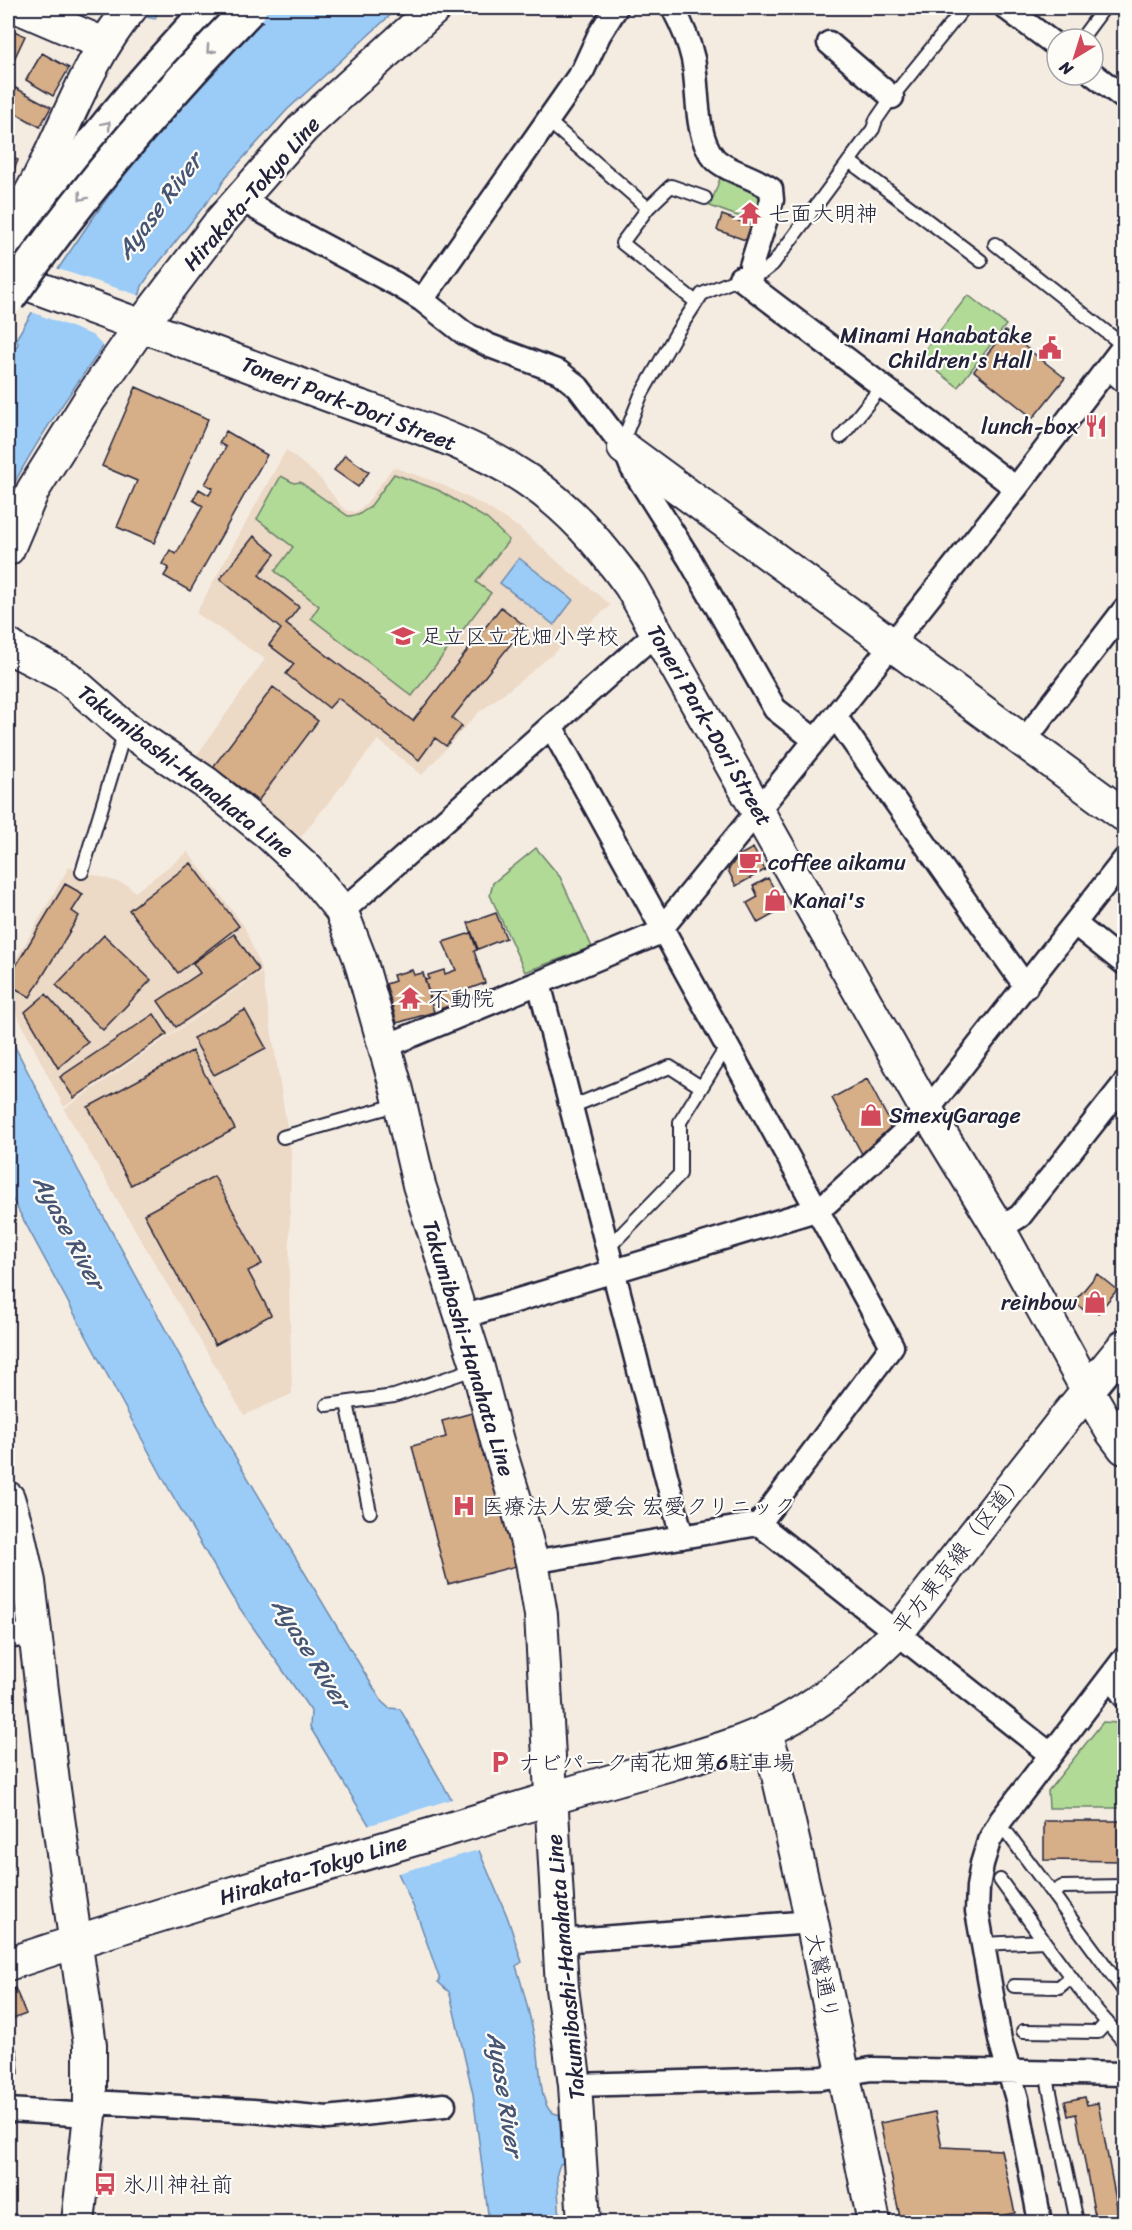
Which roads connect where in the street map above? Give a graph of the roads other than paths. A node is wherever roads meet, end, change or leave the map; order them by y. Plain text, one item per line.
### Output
1 (20, 8) edge
2 (212, 8) edge
3 (250, 8) edge
4 (435, 8) edge
5 (616, 8) edge
6 (673, 8) edge
7 (964, 8) edge
8 (1006, 8) edge
9 (1104, 8) edge
10 (117, 26) edge
11 (1090, 27) edge
12 (1045, 37) edge
13 (829, 44) dead end
14 (1105, 83) edge
15 (892, 97) junction
16 (1125, 98) edge
17 (548, 121) junction
18 (849, 161) junction
19 (705, 198) dead end
20 (240, 199) junction
21 (648, 208) junction
22 (8, 229) edge
23 (995, 244) dead end
24 (981, 261) dead end
25 (746, 276) junction
26 (9, 277) edge
27 (422, 300) junction
28 (696, 302) junction
29 (134, 323) junction
30 (1125, 346) edge
31 (1116, 374) edge
32 (882, 386) junction
33 (841, 438) dead end
34 (622, 445) junction
35 (1017, 488) junction
36 (8, 549) edge
37 (1124, 610) edge
38 (657, 632) junction
39 (892, 644) junction
40 (8, 645) edge
41 (835, 716) junction
42 (551, 726) junction
43 (126, 729) junction
44 (815, 740) junction
45 (1024, 741) junction
46 (759, 811) junction
47 (1125, 815) edge
48 (1125, 861) edge
49 (82, 872) dead end
50 (341, 910) junction
51 (1075, 924) junction
52 (662, 928) junction
53 (1125, 963) edge
54 (539, 983) junction
55 (1026, 987) junction
56 (727, 1046) junction
57 (384, 1047) junction
58 (1125, 1084) edge
59 (701, 1088) junction
60 (400, 1104) junction
61 (571, 1107) junction
62 (927, 1111) junction
63 (283, 1137) dead end
64 (816, 1210) junction
65 (999, 1229) junction
66 (609, 1247) junction
67 (615, 1272) junction
68 (462, 1317) junction
69 (1125, 1347) edge
70 (478, 1368) junction
71 (1088, 1391) junction
72 (347, 1403) junction
73 (327, 1405) dead end
74 (1125, 1448) edge
75 (8, 1498) edge
76 (370, 1512) dead end
77 (759, 1524) junction
78 (682, 1537) junction
79 (532, 1562) junction
80 (897, 1633) junction
81 (21, 1635) edge
82 (1118, 1667) edge
83 (1125, 1696) edge
84 (765, 1731) junction
85 (1050, 1754) junction
86 (551, 1798) junction
87 (996, 1828) junction
88 (1000, 1880) dead end
89 (1125, 1886) edge
90 (1052, 1893) junction
91 (812, 1922) junction
92 (560, 1941) junction
93 (1044, 1941) junction
94 (76, 1942) junction
95 (982, 1944) junction
96 (8, 1964) edge
97 (1071, 1977) junction
98 (1014, 1986) dead end
99 (1125, 1991) edge
100 (1107, 2022) junction
101 (1023, 2031) dead end
102 (1125, 2042) edge
103 (1010, 2072) junction
104 (1046, 2073) junction
105 (844, 2074) junction
106 (1125, 2074) edge
107 (575, 2085) junction
108 (444, 2105) dead end
109 (91, 2108) junction
110 (8, 2112) edge
111 (78, 2223) edge
112 (584, 2223) edge
113 (874, 2223) edge
114 (1040, 2223) edge
115 (1077, 2223) edge

1 - 10 main road
26 -> 2 highway
3 -> 26 highway, bridge
4 - 20 main road, Hirakata-Tokyo Line
5 - 17 street
6 - 25 street
7 - 15 lane
8 - 12 street
9 - 11 lane
10 - 22 main road
13 - 15 street
14 - 16 street
15 - 18 lane
17 - 21 lane
17 - 27 street
18 - 24 lane
18 - 25 lane
19 - 21 lane
20 - 27 street
20 - 29 main road, Hirakata-Tokyo Line
21 - 28 lane
23 - 30 lane
25 - 28 lane
25 - 32 street
26 - 29 main road, Toneri Park-Dori Street
27 - 34 street
28 - 34 lane
29 - 36 main road
29 - 38 main road, Toneri Park-Dori Street
30 - 31 street
31 - 35 street
32 - 33 lane
32 - 35 street
34 - 39 main road
34 - 44 street
35 - 39 street
37 - 45 street
38 - 42 street
38 - 46 main road, Toneri Park-Dori Street
39 - 41 street
39 - 45 main road
40 - 43 main road, Takumibashi-Hanahata Line
41 - 44 street
41 - 55 street
42 - 50 street
42 - 52 street
43 - 49 lane
43 - 50 main road, Takumibashi-Hanahata Line
44 - 46 street
45 - 47 main road
46 - 52 street
46 - 62 main road, Toneri Park-Dori Street
48 - 51 street
50 - 57 main road, Takumibashi-Hanahata Line
51 - 53 street
51 - 55 street
52 - 54 street
52 - 56 street
54 - 57 street
54 - 61 street
55 - 62 street
56 - 59 lane
56 - 64 street
57 - 60 main road, Takumibashi-Hanahata Line
58 - 65 street
59 - 61 lane
59 - 66 lane
60 - 63 lane
60 - 68 main road, Takumibashi-Hanahata Line
61 - 66 street
62 - 64 street
62 - 65 main road, Toneri Park-Dori Street
64 - 67 street
64 - 77 street
65 - 71 main road, Toneri Park-Dori Street
66 - 67 street
67 - 68 street
67 - 78 street
68 - 70 main road, Takumibashi-Hanahata Line
69 - 71 main road, 平方東京線（区道）
70 - 72 lane
70 - 79 main road, Takumibashi-Hanahata Line
71 - 74 main road, Toneri Park-Dori Street
71 - 80 main road, 平方東京線（区道）
72 - 73 lane
72 - 76 lane
75 - 81 main road
77 - 78 street
77 - 80 street
78 - 79 street
79 - 86 main road, Takumibashi-Hanahata Line
80 - 84 main road, 平方東京線（区道）
80 - 85 street
81 - 94 main road
82 - 83 street
82 - 85 street
84 - 86 main road, 平方東京線（区道）
84 - 91 main road, 大鷲通り
85 - 87 street
86 - 92 main road, Takumibashi-Hanahata Line
86 - 94 main road, Hirakata-Tokyo Line
87 - 90 lane
87 - 95 street
88 - 93 lane
89 - 90 lane
90 - 99 lane
91 - 92 street
91 - 105 main road, 大鷲通り
92 - 107 main road, Takumibashi-Hanahata Line
93 - 95 lane
93 - 97 lane
94 - 96 main road, Hirakata-Tokyo Line
94 - 109 main road
95 - 103 street
97 - 98 lane
97 - 100 lane
100 - 101 lane
100 - 102 lane
103 - 104 street
103 - 105 street
103 - 114 street
104 - 106 street
104 - 115 lane
105 - 107 street
105 - 113 main road, 大鷲通り
107 - 112 main road, Takumibashi-Hanahata Line
108 - 109 street
109 - 110 street
109 - 111 main road

